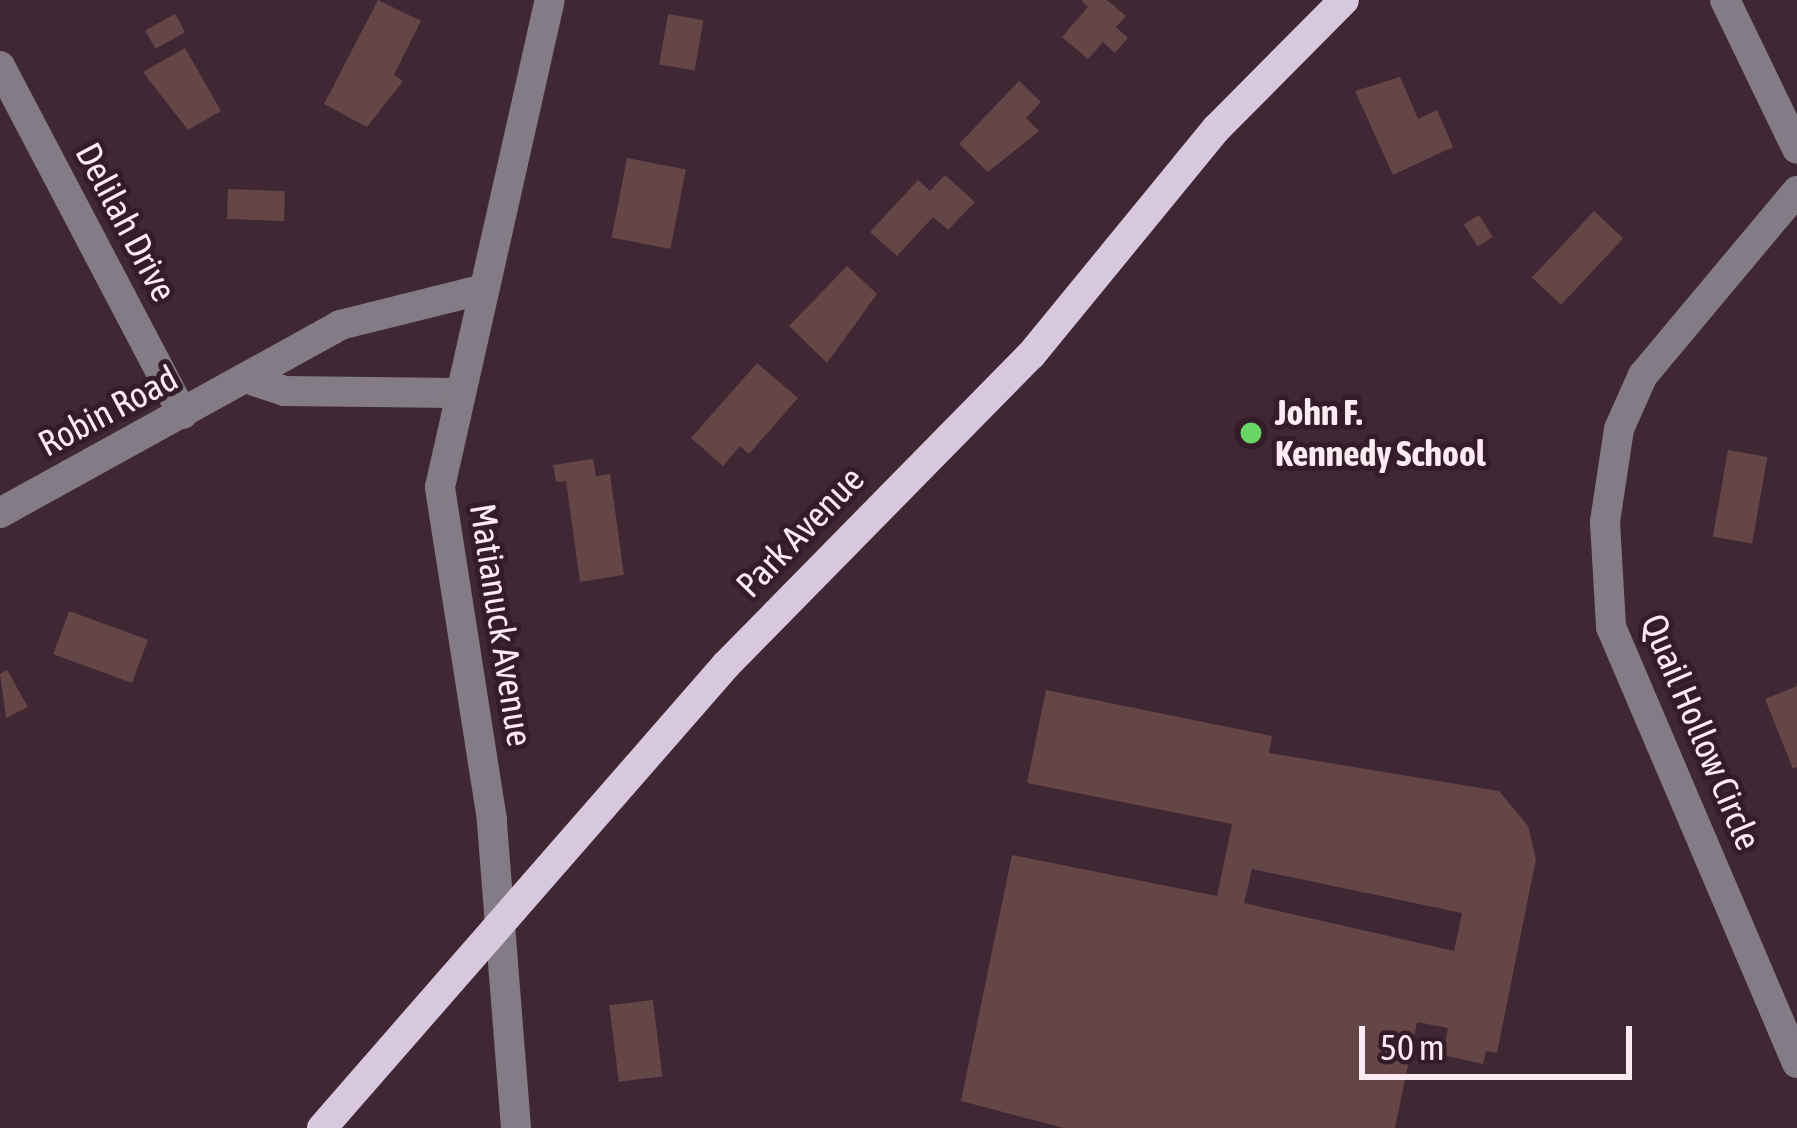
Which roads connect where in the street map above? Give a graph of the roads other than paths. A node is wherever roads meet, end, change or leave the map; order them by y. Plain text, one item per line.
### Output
1 (550, 0) edge
2 (1344, 0) edge
3 (1725, 0) edge
4 (0, 66) edge
5 (1797, 149) edge
6 (1797, 190) edge
7 (476, 291) junction
8 (254, 381) junction
9 (456, 393) junction
10 (183, 414) junction
11 (0, 513) edge
12 (493, 938) junction
13 (1797, 1064) edge
14 (322, 1128) edge
15 (517, 1128) edge

1 - 7 street, Matianuck Avenue
2 - 12 main road, Park Avenue
3 - 5 street
4 - 10 street, Delilah Drive
6 - 13 street, Quail Hollow Circle
7 - 8 street, Robin Road
7 - 9 street, Matianuck Avenue
8 - 9 street
8 - 10 street, Robin Road
9 - 12 street, Matianuck Avenue
10 - 11 street, Robin Road
12 - 14 main road, Park Avenue
12 - 15 street, Matianuck Avenue

